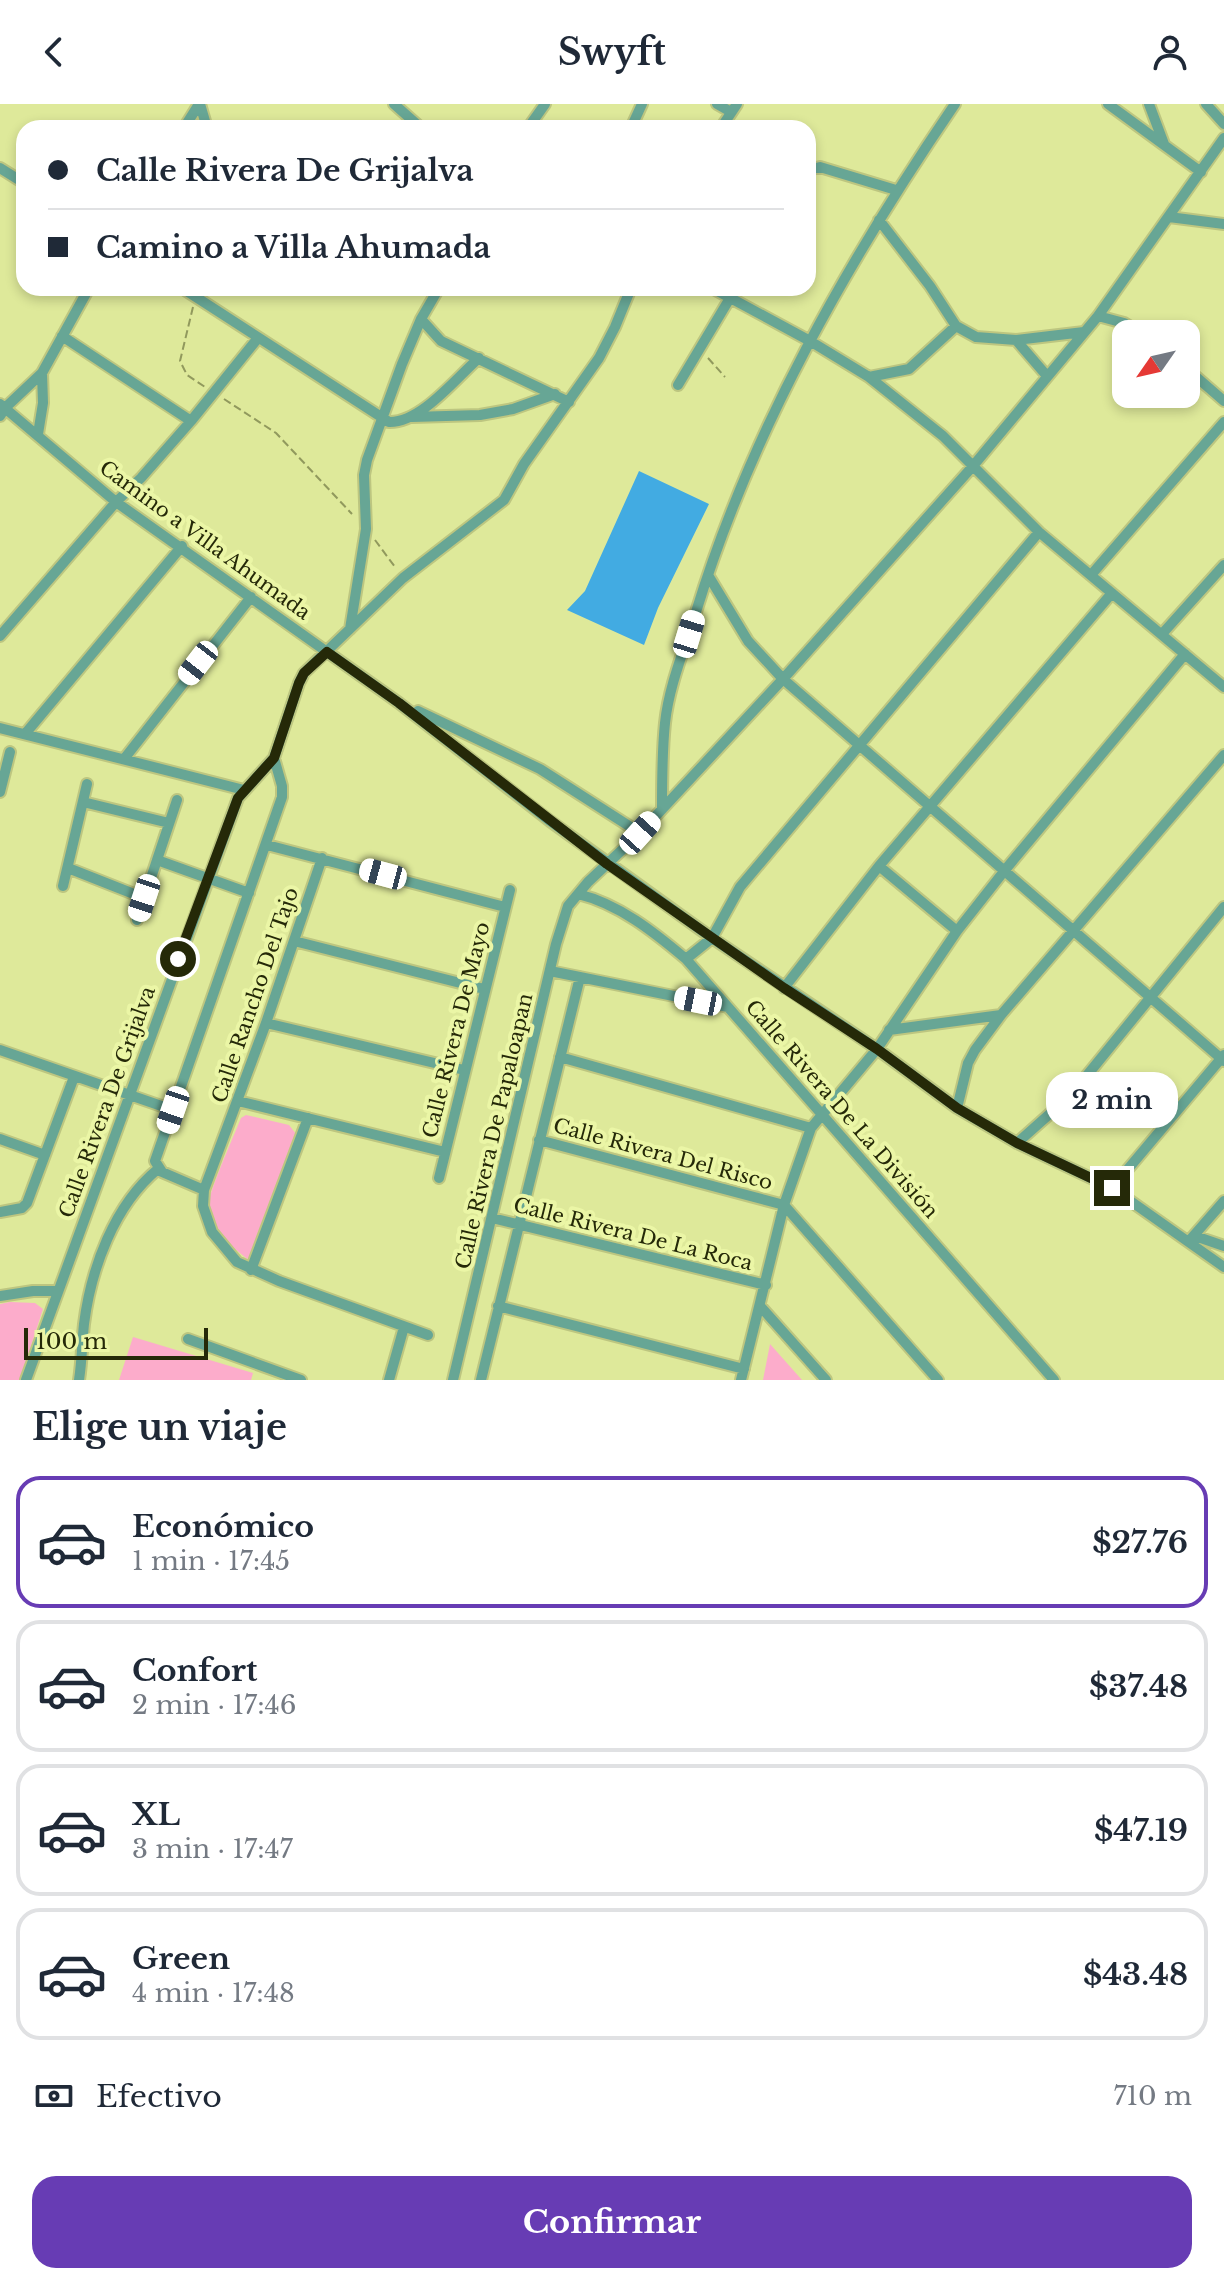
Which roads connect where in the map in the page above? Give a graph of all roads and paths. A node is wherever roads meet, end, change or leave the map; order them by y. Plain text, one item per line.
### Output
1 (394, 104) edge
2 (717, 104) edge
3 (955, 104) edge
4 (1108, 104) edge
5 (1149, 104) edge
6 (1206, 104) edge
7 (734, 108) edge
8 (412, 120) edge
9 (1224, 124) edge
10 (1224, 138) edge
11 (1165, 146) junction
12 (816, 168) edge
13 (1201, 172) junction
14 (896, 190) junction
15 (1169, 217) junction
16 (879, 220) junction
17 (1224, 224) edge
18 (84, 296) edge
19 (195, 296) edge
20 (200, 296) edge
21 (434, 296) edge
22 (628, 296) edge
23 (731, 296) edge
24 (738, 296) edge
25 (1098, 316) junction
26 (421, 319) junction
27 (1113, 320) edge
28 (956, 326) junction
29 (1084, 332) junction
30 (62, 336) junction
31 (258, 338) junction
32 (1016, 340) junction
33 (810, 341) junction
34 (699, 348) junction
35 (479, 358) junction
36 (42, 373) junction
37 (1047, 376) junction
38 (725, 377) dead end
39 (869, 377) junction
40 (1200, 380) edge
41 (678, 385) dead end
42 (214, 392) junction
43 (555, 394) junction
44 (1224, 401) edge
45 (569, 402) junction
46 (2, 409) edge
47 (411, 417) junction
48 (382, 418) junction
49 (191, 421) junction
50 (1224, 422) edge
51 (38, 434) junction
52 (973, 466) junction
53 (116, 502) junction
54 (366, 529) junction
55 (1039, 532) junction
56 (182, 546) junction
57 (1224, 565) edge
58 (708, 575) junction
59 (1091, 575) junction
60 (403, 578) junction
61 (1112, 593) junction
62 (251, 597) junction
63 (350, 630) junction
64 (1162, 634) junction
65 (0, 636) edge
66 (327, 652) junction
67 (1185, 654) junction
68 (783, 679) junction
69 (1224, 687) edge
70 (399, 703) junction
71 (0, 728) edge
72 (25, 734) junction
73 (861, 744) junction
74 (10, 752) dead end
75 (1224, 755) edge
76 (274, 758) junction
77 (124, 759) junction
78 (87, 784) dead end
79 (1, 785) edge
80 (244, 790) junction
81 (177, 800) dead end
82 (83, 802) junction
83 (930, 805) junction
84 (662, 808) junction
85 (169, 823) junction
86 (640, 833) junction
87 (267, 845) junction
88 (322, 858) junction
89 (157, 860) junction
90 (607, 864) junction
91 (879, 866) junction
92 (68, 868) junction
93 (1005, 870) junction
94 (208, 878) junction
95 (63, 886) dead end
96 (510, 890) dead end
97 (249, 893) junction
98 (578, 894) junction
99 (144, 898) junction
100 (505, 907) junction
101 (1224, 907) edge
102 (137, 920) dead end
103 (957, 931) junction
104 (1075, 932) junction
105 (712, 938) junction
106 (294, 941) junction
107 (686, 959) junction
108 (550, 971) junction
109 (580, 977) junction
110 (784, 988) junction
111 (484, 989) junction
112 (1148, 997) junction
113 (728, 1007) junction
114 (1001, 1015) junction
115 (266, 1023) junction
116 (889, 1030) junction
117 (877, 1049) junction
118 (0, 1050) edge
119 (560, 1057) junction
120 (1223, 1058) edge
121 (464, 1070) junction
122 (74, 1077) junction
123 (129, 1095) junction
124 (238, 1101) junction
125 (957, 1108) junction
126 (173, 1110) junction
127 (823, 1114) junction
128 (308, 1118) junction
129 (811, 1128) junction
130 (0, 1139) edge
131 (539, 1140) junction
132 (1017, 1143) junction
133 (445, 1152) junction
134 (45, 1155) junction
135 (158, 1169) junction
136 (439, 1178) dead end
137 (1112, 1188) junction
138 (204, 1190) junction
139 (1224, 1201) edge
140 (784, 1205) junction
141 (0, 1212) edge
142 (492, 1218) junction
143 (518, 1223) junction
144 (1192, 1238) junction
145 (1224, 1246) edge
146 (1224, 1267) edge
147 (251, 1270) junction
148 (766, 1285) junction
149 (58, 1291) junction
150 (0, 1296) edge
151 (498, 1306) junction
152 (761, 1307) junction
153 (404, 1327) junction
154 (428, 1335) dead end
155 (188, 1339) dead end
156 (742, 1374) edge
157 (26, 1380) edge
158 (79, 1380) edge
159 (301, 1380) edge
160 (389, 1380) edge
161 (453, 1380) edge
162 (481, 1380) edge
163 (826, 1380) edge
164 (938, 1380) edge
165 (1054, 1380) edge

1 - 8 street
2 - 7 street
3 - 14 street
4 - 11 street
5 - 11 street
6 - 9 street
10 - 13 street, Calle Rivera De Papaloapan
11 - 13 street
12 - 14 street
13 - 15 street, Calle Rivera De Papaloapan
14 - 16 street
15 - 17 street
15 - 25 street, Calle Rivera De Papaloapan
16 - 28 street
16 - 33 street
18 - 30 street
19 - 42 path
20 - 31 street
21 - 26 street
22 - 45 street
23 - 34 street
24 - 33 street
25 - 27 street
25 - 29 street, Calle Rivera De Papaloapan
26 - 35 street
26 - 48 street
28 - 32 street
28 - 39 street
29 - 32 street
29 - 37 street, Calle Rivera De Papaloapan
30 - 36 street
30 - 49 street
31 - 42 street
31 - 48 street
32 - 37 street
33 - 39 street
33 - 58 street
34 - 38 path
34 - 41 street
35 - 43 street
35 - 47 street
36 - 46 street
36 - 51 street
37 - 52 street, Calle Rivera De Papaloapan
39 - 52 street
40 - 44 street
42 - 49 street
42 - 54 path
43 - 45 street
43 - 47 street
45 - 60 street
46 - 51 street, Camino a Villa Ahumada
47 - 48 street
48 - 54 street
49 - 53 street
50 - 59 street
51 - 53 street, Camino a Villa Ahumada
52 - 55 street
52 - 68 street, Calle Rivera De Papaloapan
53 - 56 street, Camino a Villa Ahumada
53 - 65 street
54 - 60 path
54 - 63 street
55 - 59 street
55 - 73 street
56 - 62 street, Camino a Villa Ahumada
56 - 72 street
57 - 64 street
58 - 68 street
58 - 84 street
59 - 61 street
60 - 63 street
61 - 64 street
61 - 83 street
62 - 66 street, Camino a Villa Ahumada
62 - 77 street
63 - 66 street
64 - 67 street
66 - 70 street, Camino a Villa Ahumada
66 - 76 street
67 - 69 street
67 - 93 street
68 - 73 street
68 - 84 street, Calle Rivera De Papaloapan
70 - 86 street
70 - 90 street, Camino a Villa Ahumada
71 - 72 street
72 - 77 street
73 - 83 street
73 - 105 street
74 - 79 street
75 - 104 street
76 - 80 street, Calle Rivera De Grijalva
76 - 87 street
77 - 80 street
78 - 82 street
80 - 94 street, Calle Rivera De Grijalva
81 - 85 street
82 - 85 street
82 - 92 street
83 - 91 street
83 - 93 street
84 - 86 street, Calle Rivera De Papaloapan
85 - 89 street
86 - 90 street, Calle Rivera De Papaloapan
87 - 88 street
87 - 97 street
88 - 100 street
88 - 106 street, Calle Rancho Del Tajo
89 - 94 street
89 - 99 street
90 - 98 street, Calle Rivera De Papaloapan
90 - 105 street, Camino a Villa Ahumada
91 - 103 street
91 - 110 street
92 - 95 street
92 - 99 street
93 - 103 street
93 - 104 street
94 - 97 street
94 - 123 street, Calle Rivera De Grijalva
96 - 100 street, Calle Rivera De Mayo
97 - 126 street
98 - 107 street, Calle Rivera De La División
98 - 108 street, Calle Rivera De Papaloapan
99 - 102 street
100 - 111 street, Calle Rivera De Mayo
101 - 112 street
103 - 116 street
104 - 112 street
104 - 114 street
105 - 107 street
105 - 110 street, Camino a Villa Ahumada
106 - 111 street
106 - 115 street, Calle Rancho Del Tajo
107 - 113 street, Calle Rivera De La División
108 - 109 street
108 - 142 street, Calle Rivera De Papaloapan
109 - 113 street
109 - 119 street
110 - 117 street, Camino a Villa Ahumada
111 - 121 street, Calle Rivera De Mayo
112 - 120 street
112 - 132 street
113 - 127 street, Calle Rivera De La División
114 - 116 street
114 - 125 street
115 - 121 street
115 - 124 street, Calle Rancho Del Tajo
116 - 117 street
117 - 125 street, Camino a Villa Ahumada
117 - 127 street
118 - 122 street
119 - 129 street
119 - 131 street
120 - 137 street
121 - 133 street, Calle Rivera De Mayo
122 - 123 street
122 - 134 street
123 - 126 street
123 - 149 street, Calle Rivera De Grijalva
124 - 128 street
124 - 138 street, Calle Rancho Del Tajo
125 - 132 street, Camino a Villa Ahumada
126 - 135 street
127 - 129 street
127 - 165 street, Calle Rivera De La División
128 - 133 street
128 - 147 street
129 - 140 street
130 - 134 street
131 - 140 street, Calle Rivera Del Risco
131 - 143 street
132 - 137 street, Camino a Villa Ahumada
133 - 136 street, Calle Rivera De Mayo
134 - 141 street
135 - 138 street
135 - 158 street
137 - 144 street, Camino a Villa Ahumada
138 - 147 street
139 - 144 street
140 - 148 street
140 - 164 street, Calle Rivera Del Risco
142 - 143 street, Calle Rivera De La Roca
142 - 161 street, Calle Rivera De Papaloapan
143 - 148 street, Calle Rivera De La Roca
143 - 151 street
144 - 145 street
144 - 146 street, Camino a Villa Ahumada
147 - 153 street
148 - 152 street
149 - 150 street
149 - 157 street, Calle Rivera De Grijalva
151 - 156 street
151 - 162 street
152 - 156 street
152 - 163 street
153 - 154 street
153 - 160 street
155 - 159 street

